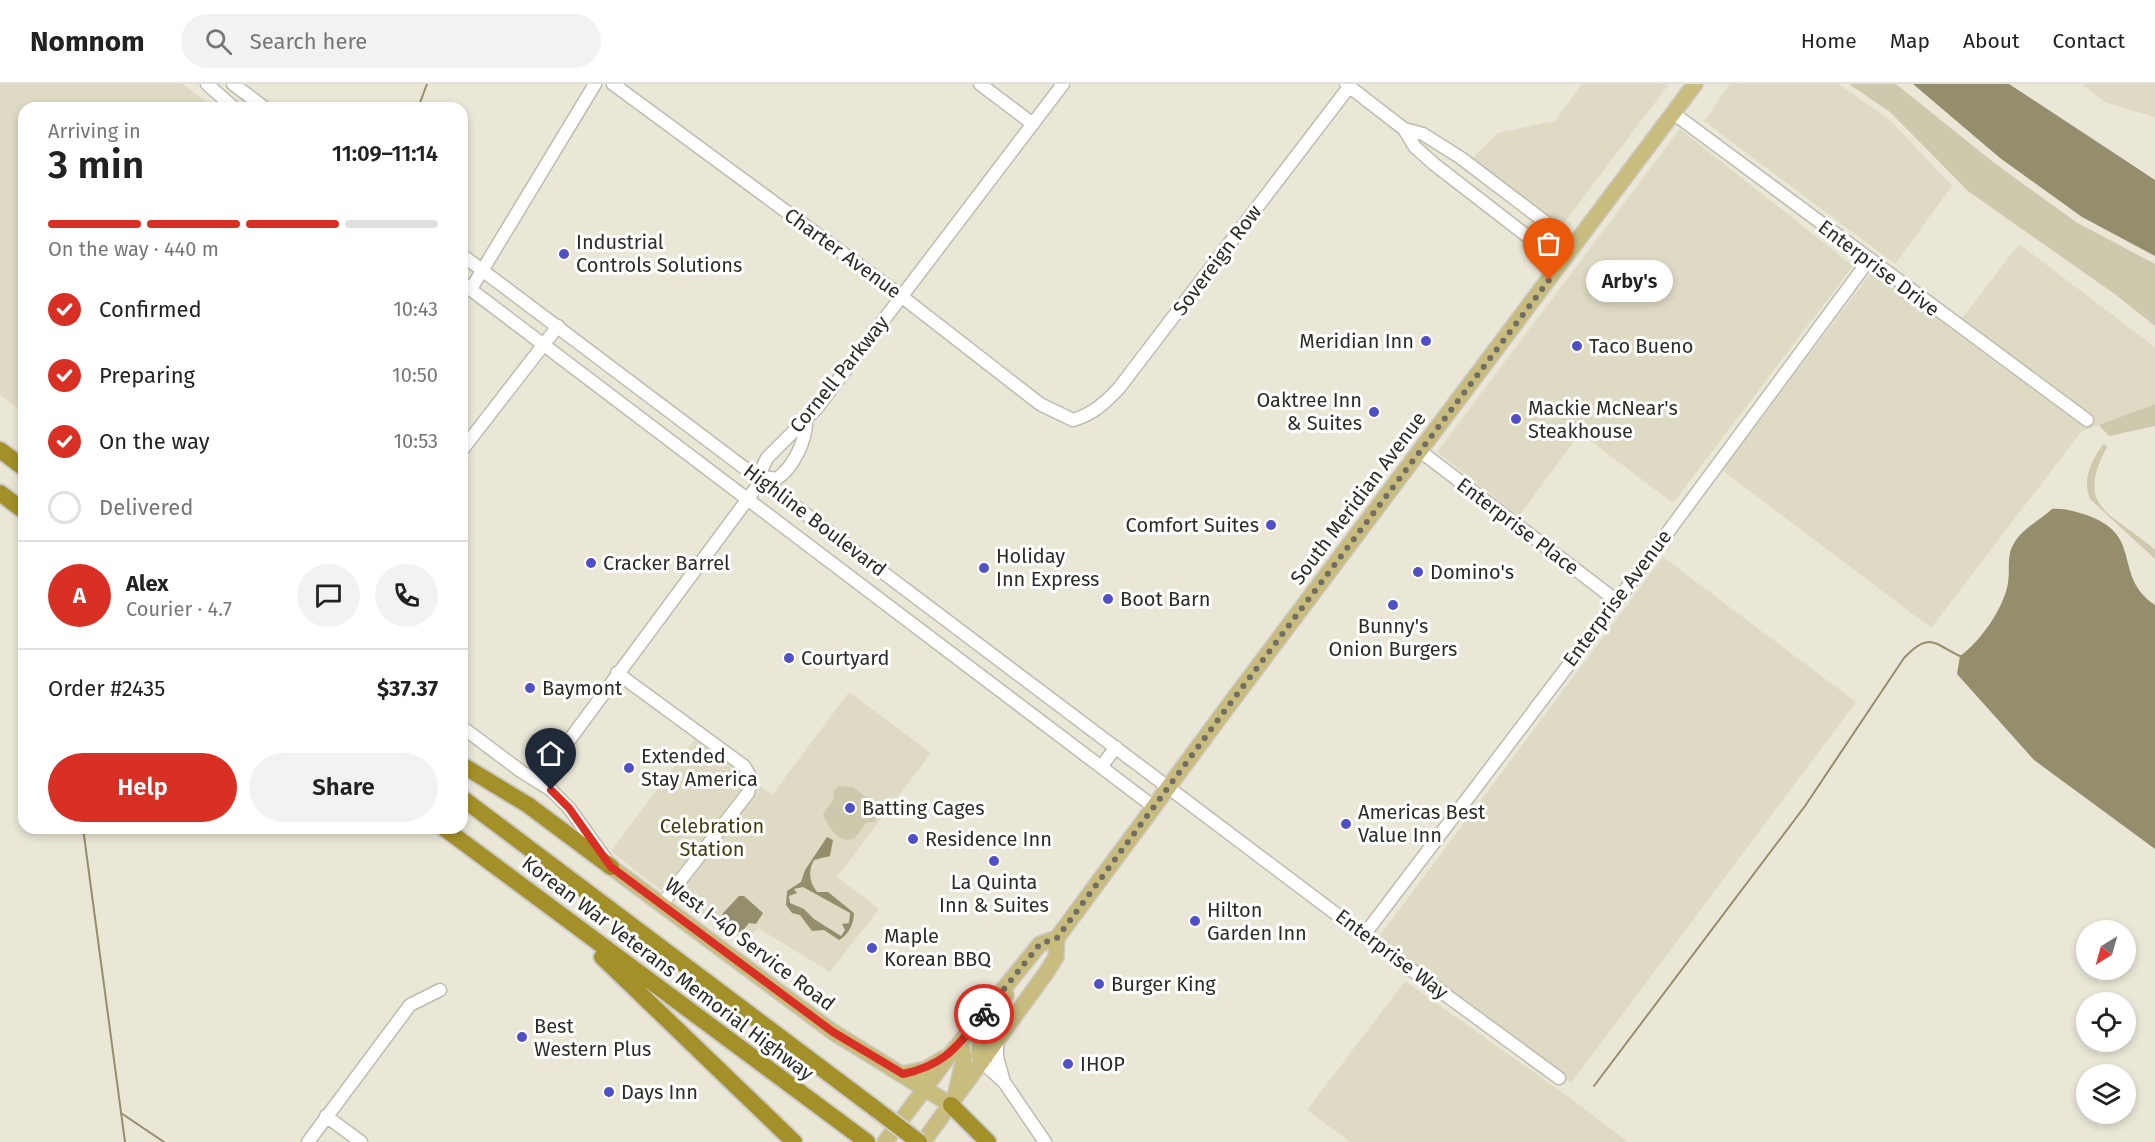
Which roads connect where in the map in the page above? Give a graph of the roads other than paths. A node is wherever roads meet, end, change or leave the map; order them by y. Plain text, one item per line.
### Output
1 (207, 84) edge
2 (233, 84) edge
3 (595, 84) edge
4 (613, 84) edge
5 (980, 84) edge
6 (1063, 84) edge
7 (1695, 84) edge
8 (1348, 85) edge
9 (227, 102) edge
10 (257, 102) edge
11 (1673, 113) junction
12 (1033, 124) junction
13 (1404, 129) junction
14 (1472, 167) junction
15 (1460, 184) junction
16 (1499, 188) junction
17 (1486, 204) junction
18 (1572, 250) junction
19 (468, 259) edge
20 (1869, 260) junction
21 (1558, 268) junction
22 (482, 269) junction
23 (468, 284) edge
24 (468, 288) edge
25 (901, 296) junction
26 (558, 326) junction
27 (543, 346) junction
28 (806, 420) junction
29 (1073, 420) joint
30 (2087, 420) dead end
31 (468, 442) edge
32 (0, 450) edge
33 (1420, 451) junction
34 (18, 464) edge
35 (763, 479) junction
36 (0, 493) edge
37 (747, 500) junction
38 (18, 506) edge
39 (1617, 601) junction
40 (617, 673) junction
41 (468, 732) edge
42 (1116, 747) junction
43 (1101, 767) junction
44 (468, 769) edge
45 (538, 781) junction
46 (1168, 787) junction
47 (468, 803) edge
48 (1154, 807) junction
49 (452, 834) edge
50 (611, 867) junction
51 (662, 904) junction
52 (547, 905) junction
53 (1364, 935) junction
54 (1057, 938) junction
55 (1011, 981) junction
56 (440, 990) dead end
57 (997, 1042) junction
58 (960, 1043) junction
59 (949, 1056) junction
60 (982, 1062) junction
61 (903, 1074) junction
62 (1559, 1078) dead end
63 (1004, 1082) junction
64 (926, 1088) junction
65 (953, 1102) junction
66 (326, 1116) junction
67 (863, 1138) edge
68 (308, 1142) edge
69 (361, 1142) edge
70 (794, 1142) edge
71 (885, 1142) edge
72 (921, 1142) edge
73 (988, 1142) edge
74 (1045, 1142) edge

1 - 9 street
2 - 10 street
3 - 22 street
4 - 25 street, Charter Avenue
5 - 12 street
6 - 12 street, Cornell Parkway
7 - 11 main road, South Meridian Avenue
8 - 13 street
8 - 29 street, Sovereign Row
11 - 18 main road, South Meridian Avenue
11 - 20 street, Enterprise Drive
12 - 25 street, Cornell Parkway
13 - 14 street
13 - 15 street
14 - 15 street
14 - 16 street
15 - 17 street
16 - 17 street
16 - 18 street
17 - 21 street
18 - 21 main road, South Meridian Avenue
19 - 22 street, Highline Boulevard
20 - 30 street, Enterprise Drive
20 - 39 street, Enterprise Avenue
21 - 33 main road, South Meridian Avenue
22 - 23 street
22 - 26 street, Highline Boulevard
24 - 27 street, Highline Boulevard
25 - 28 street, Cornell Parkway
25 - 29 street, Charter Avenue
26 - 27 street
26 - 35 street, Highline Boulevard
27 - 31 street
27 - 37 street, Highline Boulevard
28 - 35 street, Cornell Parkway
28 - 35 street
32 - 34 highway
33 - 39 street, Enterprise Place
33 - 46 main road, South Meridian Avenue
35 - 37 street, Cornell Parkway
35 - 42 street, Highline Boulevard
36 - 38 highway
37 - 40 street, Cornell Parkway
37 - 43 street, Highline Boulevard
39 - 53 street, Enterprise Avenue
40 - 45 street, Cornell Parkway
40 - 51 street
41 - 45 street, West I-40 Service Road
42 - 43 street
42 - 46 street, Highline Boulevard
43 - 48 street, Highline Boulevard
44 - 50 highway
45 - 50 street, West I-40 Service Road
46 - 48 main road, South Meridian Avenue
46 - 53 street, Enterprise Way
47 - 72 highway, Korean War Veterans Memorial Highway, bridge
48 - 54 main road, South Meridian Avenue
49 - 52 highway, Korean War Veterans Memorial Highway
50 - 51 main road, West I-40 Service Road
51 - 61 main road, West I-40 Service Road
52 - 67 highway, Korean War Veterans Memorial Highway
52 - 70 highway
53 - 62 street, Enterprise Way
54 - 55 main road, South Meridian Avenue
54 - 57 main road, South Meridian Avenue
55 - 58 main road, South Meridian Avenue
55 - 60 main road
56 - 66 street
57 - 60 main road, South Meridian Avenue
57 - 63 street
58 - 59 main road, South Meridian Avenue
58 - 65 main road
59 - 61 main road
59 - 64 main road, South Meridian Avenue
60 - 63 street
60 - 65 main road, South Meridian Avenue
61 - 64 main road, West I-40 Service Road
63 - 74 street
64 - 65 main road, West I-40 Service Road
64 - 71 main road, South Meridian Avenue
65 - 72 main road, South Meridian Avenue
65 - 73 highway
66 - 68 street
66 - 69 street

